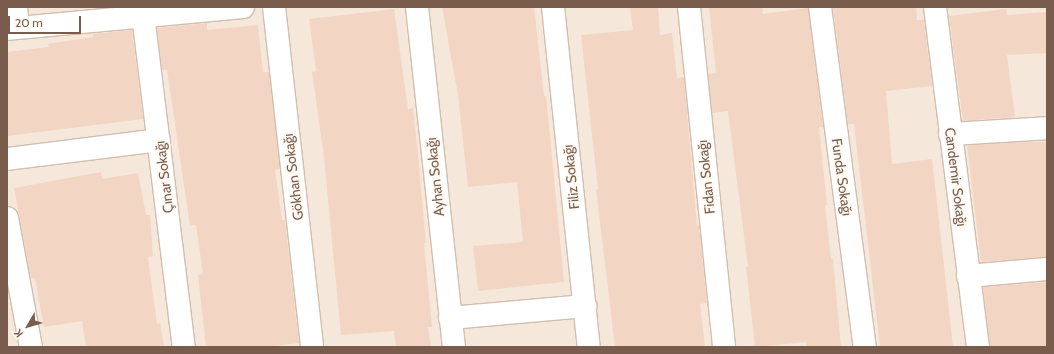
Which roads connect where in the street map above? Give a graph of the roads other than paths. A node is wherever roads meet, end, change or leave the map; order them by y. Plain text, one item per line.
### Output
1 (243, 7) edge
2 (274, 7) edge
3 (417, 7) edge
4 (553, 7) edge
5 (689, 7) edge
6 (820, 7) edge
7 (935, 7) edge
8 (143, 12) edge
9 (14, 21) edge
10 (1047, 128) edge
11 (950, 134) junction
12 (159, 140) junction
13 (7, 159) edge
14 (7, 218) edge
15 (1047, 269) edge
16 (968, 276) junction
17 (585, 306) junction
18 (450, 318) junction
19 (31, 347) edge
20 (184, 347) edge
21 (312, 347) edge
22 (454, 347) edge
23 (589, 347) edge
24 (724, 347) edge
25 (865, 347) edge
26 (978, 347) edge

1 - 8 street
2 - 21 street, Gökhan Sokağı
3 - 18 street, Ayhan Sokağı
4 - 17 street, Filiz Sokağı
5 - 24 street, Fidan Sokağı
6 - 25 street, Funda Sokağı
7 - 11 street, Candemir Sokağı
8 - 9 street
8 - 12 street, Çınar Sokağı
10 - 11 street
11 - 16 street, Candemir Sokağı
12 - 13 street
12 - 20 street, Çınar Sokağı
14 - 19 street
15 - 16 street
16 - 26 street, Candemir Sokağı
17 - 18 street
17 - 23 street, Filiz Sokağı
18 - 22 street, Ayhan Sokağı

